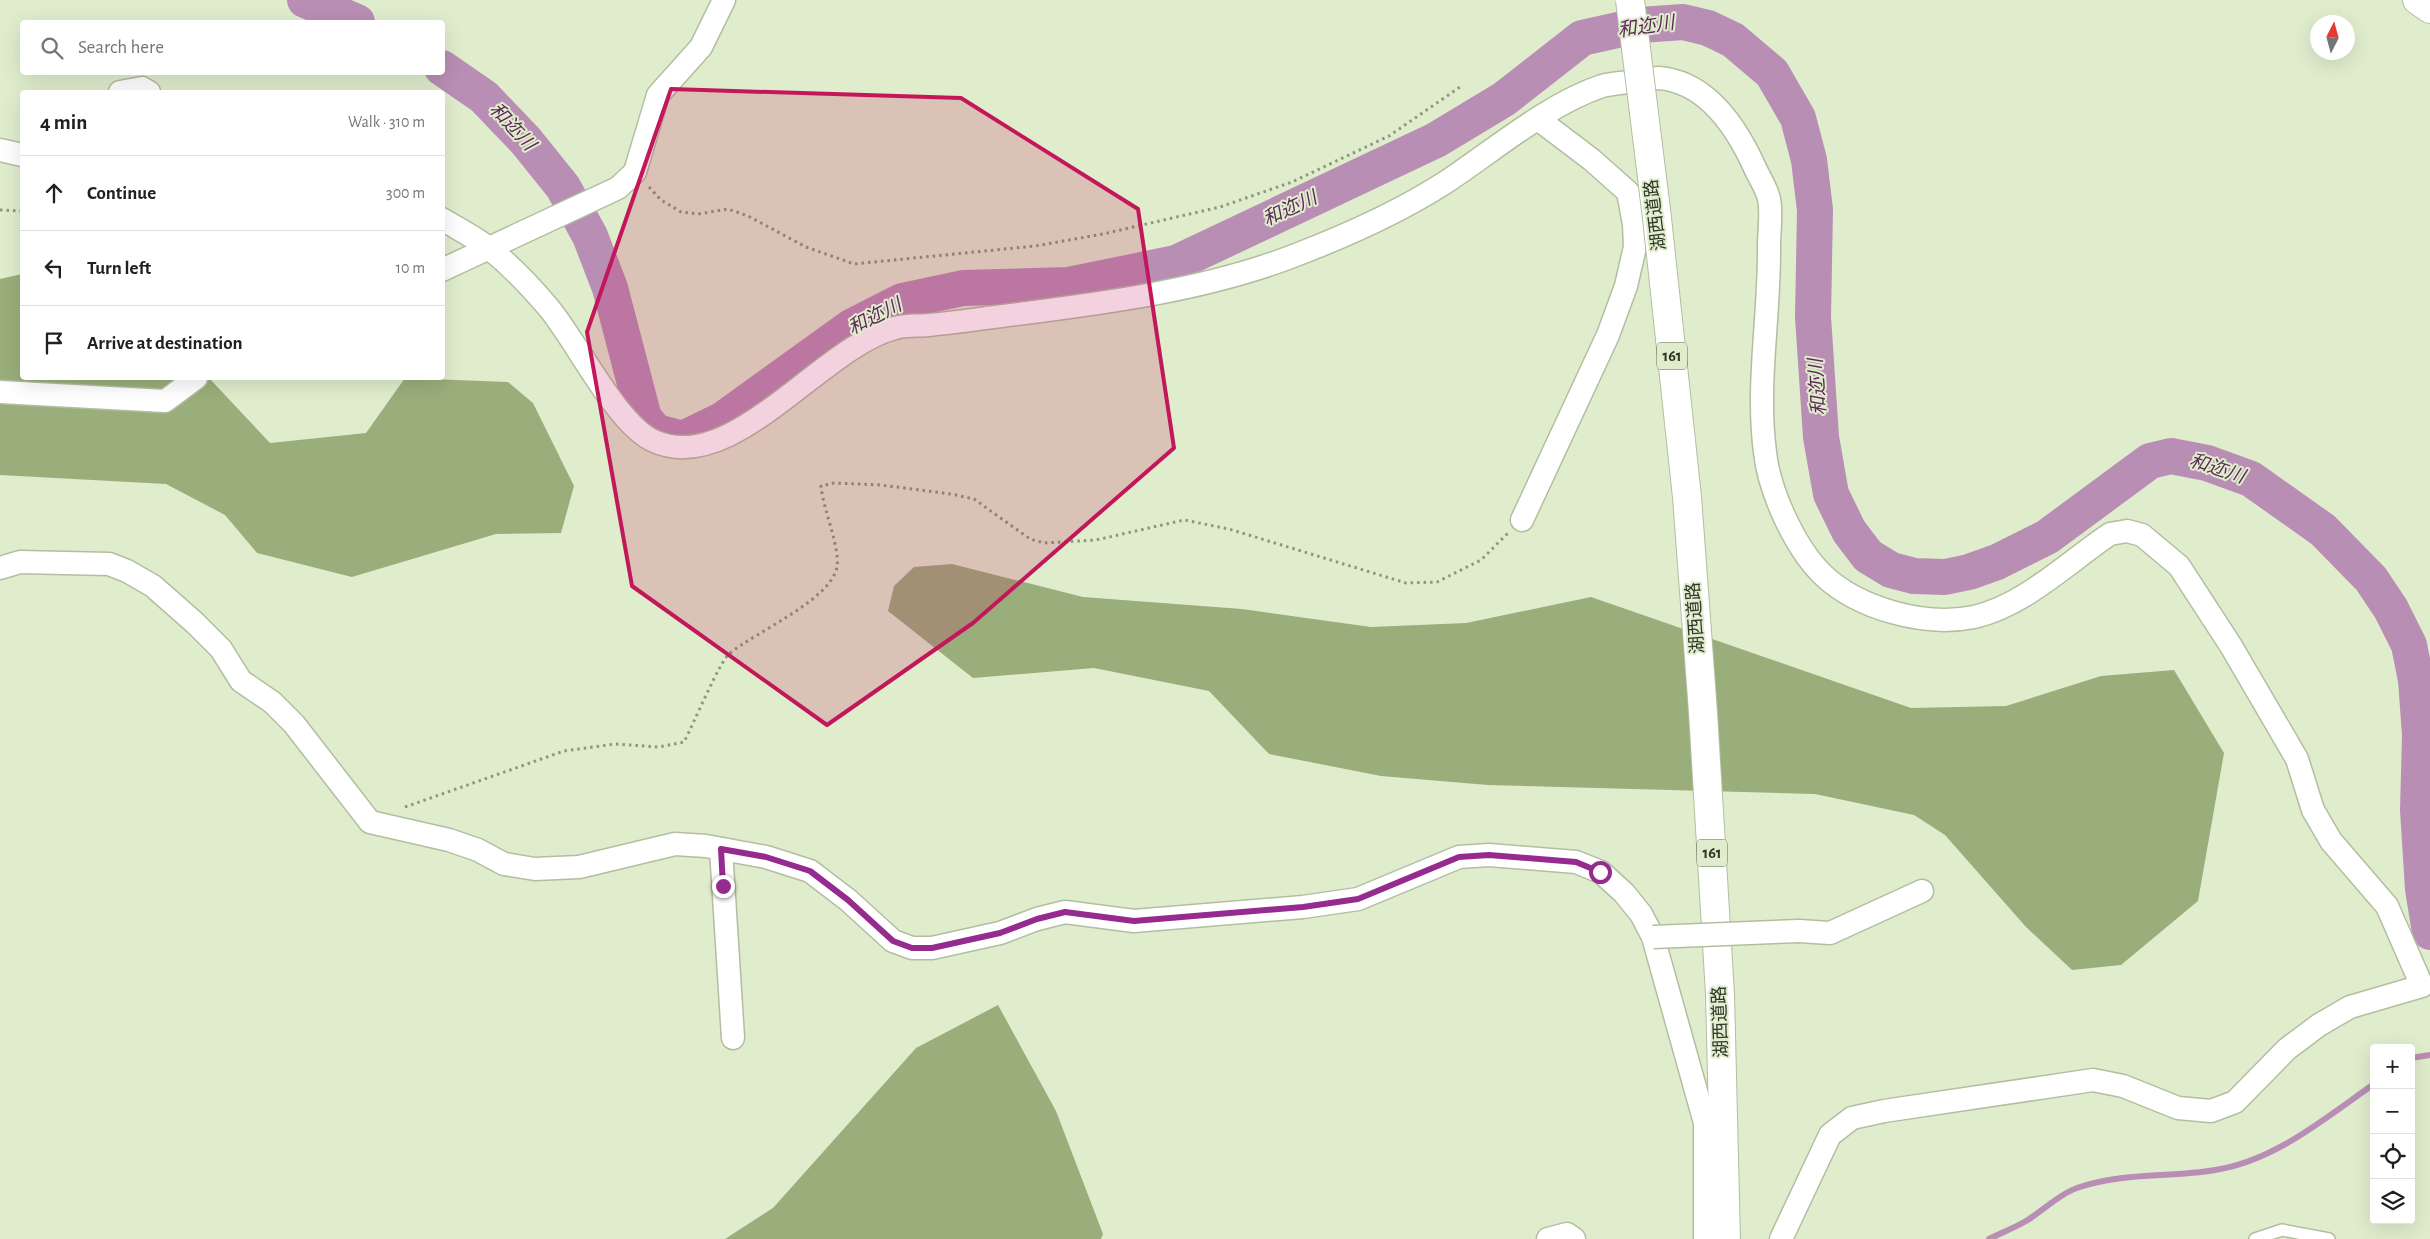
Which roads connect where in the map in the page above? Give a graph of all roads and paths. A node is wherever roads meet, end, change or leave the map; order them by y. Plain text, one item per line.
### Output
1 (724, 0) edge
2 (1630, 0) edge
3 (2417, 0) edge
4 (2430, 9) edge
5 (1460, 87) dead end
6 (131, 90) edge
7 (146, 90) edge
8 (1538, 119) junction
9 (0, 150) edge
10 (20, 155) edge
11 (634, 172) junction
12 (0, 210) edge
13 (20, 211) edge
14 (445, 221) edge
15 (489, 248) junction
16 (445, 269) edge
17 (193, 380) edge
18 (0, 392) edge
19 (1522, 520) joint
20 (0, 568) edge
21 (400, 809) dead end
22 (721, 849) junction
23 (1922, 891) dead end
24 (1653, 937) junction
25 (733, 1038) dead end
26 (1548, 1239) edge
27 (1574, 1239) edge
28 (1706, 1239) edge
29 (1726, 1239) edge
30 (1781, 1239) edge
31 (2255, 1239) edge
32 (2329, 1239) edge

1 - 11 street
2 - 29 main road, 湖西道路 / 161, bridge
3 - 4 main road
5 - 11 path
6 - 7 street
8 - 15 street
8 - 19 street
8 - 30 street
9 - 10 street
11 - 15 street
12 - 13 path
14 - 15 street
15 - 16 street
17 - 18 street
19 - 21 path
20 - 22 street
22 - 24 street
22 - 25 street
23 - 24 street, bridge
24 - 28 street
26 - 27 street
31 - 32 lane

